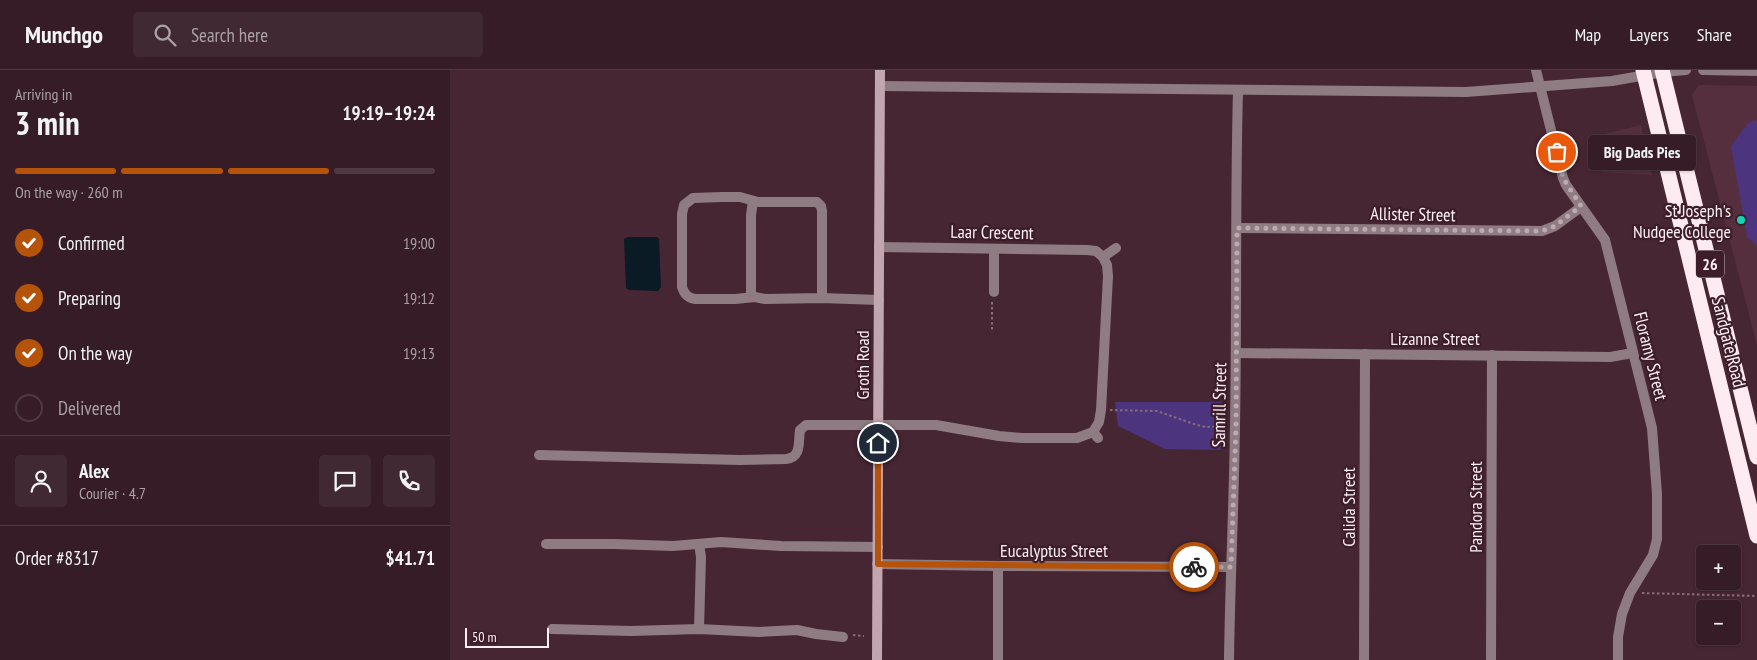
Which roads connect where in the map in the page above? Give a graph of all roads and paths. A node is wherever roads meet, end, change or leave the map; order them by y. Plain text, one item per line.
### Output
1 (880, 70) edge
2 (1536, 70) edge
3 (1686, 70) edge
4 (1702, 70) edge
5 (1663, 71) edge
6 (1757, 71) edge
7 (1644, 72) edge
8 (880, 86) junction
9 (1540, 86) junction
10 (1238, 90) junction
11 (753, 201) junction
12 (1581, 206) junction
13 (1237, 228) junction
14 (879, 247) junction
15 (1116, 248) dead end
16 (994, 249) junction
17 (1103, 257) junction
18 (994, 292) joint
19 (751, 297) junction
20 (822, 298) junction
21 (879, 300) junction
22 (992, 332) dead end
23 (1633, 352) junction
24 (1236, 353) junction
25 (1365, 354) junction
26 (1492, 355) junction
27 (1101, 410) junction
28 (878, 426) junction
29 (1236, 426) junction
30 (539, 455) dead end
31 (1757, 456) edge
32 (1757, 536) edge
33 (546, 544) dead end
34 (700, 544) junction
35 (878, 547) junction
36 (878, 564) junction
37 (998, 566) junction
38 (1231, 567) junction
39 (1630, 593) junction
40 (1757, 596) edge
41 (552, 629) dead end
42 (699, 629) junction
43 (843, 637) dead end
44 (877, 660) edge
45 (998, 660) edge
46 (1229, 660) edge
47 (1364, 660) edge
48 (1491, 660) edge
49 (1618, 660) edge

1 - 8 street, Groth Road
2 - 9 street, Floramy Street
3 - 5 street
4 - 6 street
5 - 7 street
5 - 31 highway, Sandgate Road / 26
7 - 9 street
7 - 32 highway, Sandgate Road / 26
8 - 10 street
8 - 14 street, Groth Road
9 - 10 street
9 - 12 street, Floramy Street
10 - 13 street, Samrill Street
11 - 19 street
11 - 19 street
11 - 20 street
12 - 13 street, Allister Street
12 - 23 street, Floramy Street
13 - 24 street, Samrill Street
14 - 16 street, Laar Crescent
14 - 21 street, Groth Road
15 - 17 street
16 - 17 street, Laar Crescent
16 - 18 street
17 - 27 street
18 - 22 path
19 - 20 street
20 - 21 street
21 - 28 street, Groth Road
23 - 26 street, Lizanne Street
23 - 39 street, Floramy Street
24 - 25 street, Lizanne Street
24 - 29 street, Samrill Street
25 - 26 street, Lizanne Street
25 - 47 street, Calida Street
26 - 48 street, Pandora Street
27 - 28 street
27 - 29 path
28 - 30 street
28 - 35 street, Groth Road
29 - 38 street, Samrill Street
33 - 34 street
34 - 35 street
34 - 42 street
35 - 36 street, Groth Road
36 - 37 street, Eucalyptus Street
36 - 44 street, Groth Road
37 - 38 street, Eucalyptus Street
37 - 45 street
38 - 46 street, Samrill Street
39 - 40 path
39 - 49 street, Floramy Street
41 - 42 street
42 - 43 street

